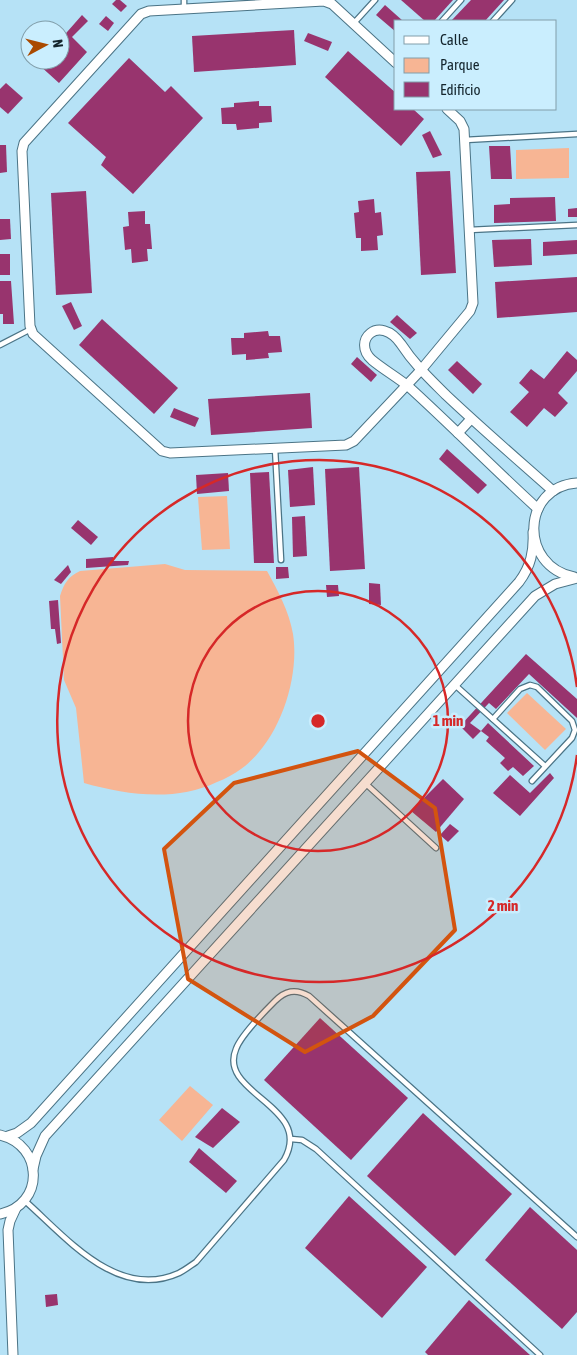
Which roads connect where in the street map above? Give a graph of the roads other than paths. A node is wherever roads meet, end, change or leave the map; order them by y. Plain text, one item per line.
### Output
1 (375, 0) edge
2 (461, 0) edge
3 (512, 0) edge
4 (229, 3) edge
5 (184, 4) edge
6 (443, 20) edge
7 (494, 20) edge
8 (353, 24) junction
9 (394, 60) edge
10 (447, 110) edge
11 (577, 134) edge
12 (465, 140) junction
13 (577, 225) edge
14 (469, 230) junction
15 (32, 329) junction
16 (0, 344) edge
17 (421, 370) junction
18 (407, 385) junction
19 (471, 419) junction
20 (458, 433) junction
21 (275, 448) junction
22 (577, 482) edge
23 (552, 492) junction
24 (538, 509) junction
25 (533, 532) junction
26 (281, 560) dead end
27 (577, 578) edge
28 (455, 684) junction
29 (493, 719) junction
30 (546, 766) junction
31 (532, 781) dead end
32 (366, 783) junction
33 (436, 848) dead end
34 (4, 1135) edge
35 (291, 1139) junction
36 (33, 1170) junction
37 (24, 1200) junction
38 (16, 1208) junction
39 (0, 1214) edge
40 (577, 1237) edge
41 (14, 1353) edge
42 (540, 1355) edge

1 - 8 lane
2 - 6 lane
3 - 7 lane
4 - 5 street
4 - 8 street
5 - 15 street
8 - 9 street
10 - 12 street
11 - 12 lane
12 - 14 street
13 - 14 lane
14 - 17 street
15 - 16 lane
15 - 21 street
17 - 18 street
17 - 18 street
17 - 19 street
18 - 20 street
18 - 21 street
19 - 20 street
19 - 23 street
20 - 24 street
21 - 26 lane
22 - 23 street
23 - 24 street
24 - 25 street
25 - 27 street
25 - 34 street
27 - 28 street
28 - 29 lane
28 - 32 street
29 - 30 lane
29 - 30 lane
30 - 31 lane
32 - 33 lane
32 - 36 street
34 - 36 street
35 - 37 lane
35 - 40 lane
35 - 42 lane
36 - 37 street
37 - 38 street
38 - 39 street
38 - 41 street

